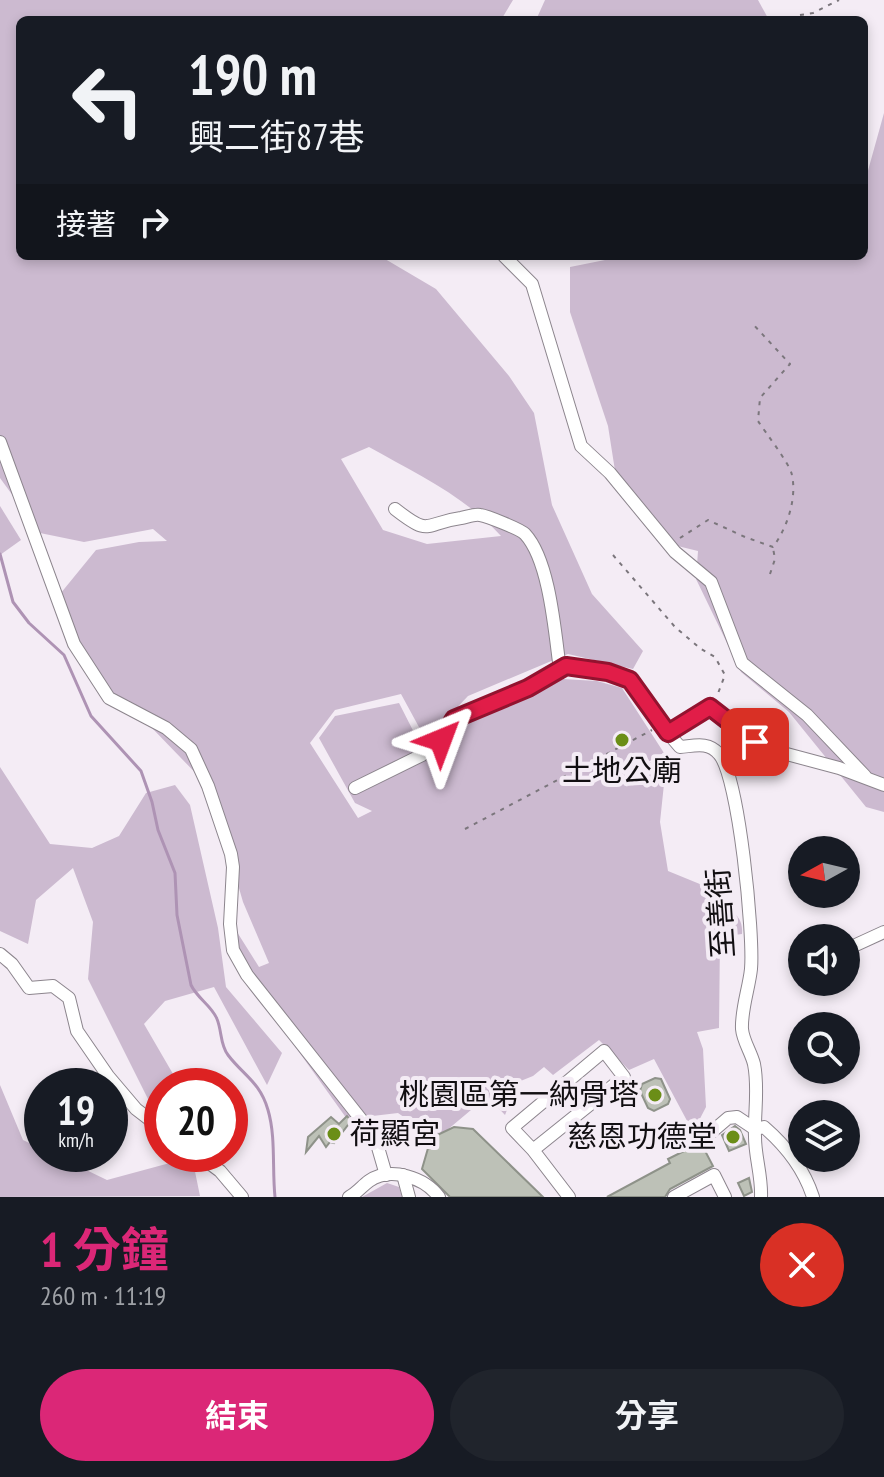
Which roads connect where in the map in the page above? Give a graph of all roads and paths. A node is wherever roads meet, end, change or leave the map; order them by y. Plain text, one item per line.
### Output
1 (839, 0) edge
2 (800, 15) dead end
3 (508, 260) edge
4 (751, 322) dead end
5 (0, 442) edge
6 (395, 509) dead end
7 (663, 538) junction
8 (773, 547) junction
9 (613, 555) dead end
10 (770, 574) dead end
11 (560, 670) junction
12 (710, 707) junction
13 (665, 729) junction
14 (865, 776) junction
15 (884, 785) edge
16 (355, 788) dead end
17 (465, 829) dead end
18 (884, 932) edge
19 (860, 943) edge
20 (0, 954) edge
21 (144, 1115) edge
22 (755, 1129) junction
23 (693, 1140) dead end
24 (533, 1150) junction
25 (221, 1172) edge
26 (386, 1175) junction
27 (403, 1175) junction
28 (242, 1197) edge
29 (349, 1197) edge
30 (409, 1197) edge
31 (439, 1197) edge
32 (569, 1197) edge
33 (674, 1197) edge
34 (725, 1197) edge
35 (761, 1197) edge
36 (813, 1197) edge

1 - 2 path
3 - 7 street
4 - 8 path
5 - 26 street
6 - 11 street
7 - 8 path
7 - 14 street
8 - 10 path
9 - 12 path
11 - 13 street
11 - 16 street
12 - 13 street
12 - 14 street
13 - 17 path
13 - 22 street, 至善街
14 - 15 street
18 - 19 street
20 - 21 street
22 - 23 street
22 - 35 street, 至善街
22 - 36 street
24 - 24 street
24 - 32 street
25 - 28 street
26 - 27 street
26 - 29 street
27 - 30 street
27 - 31 street
33 - 34 street

